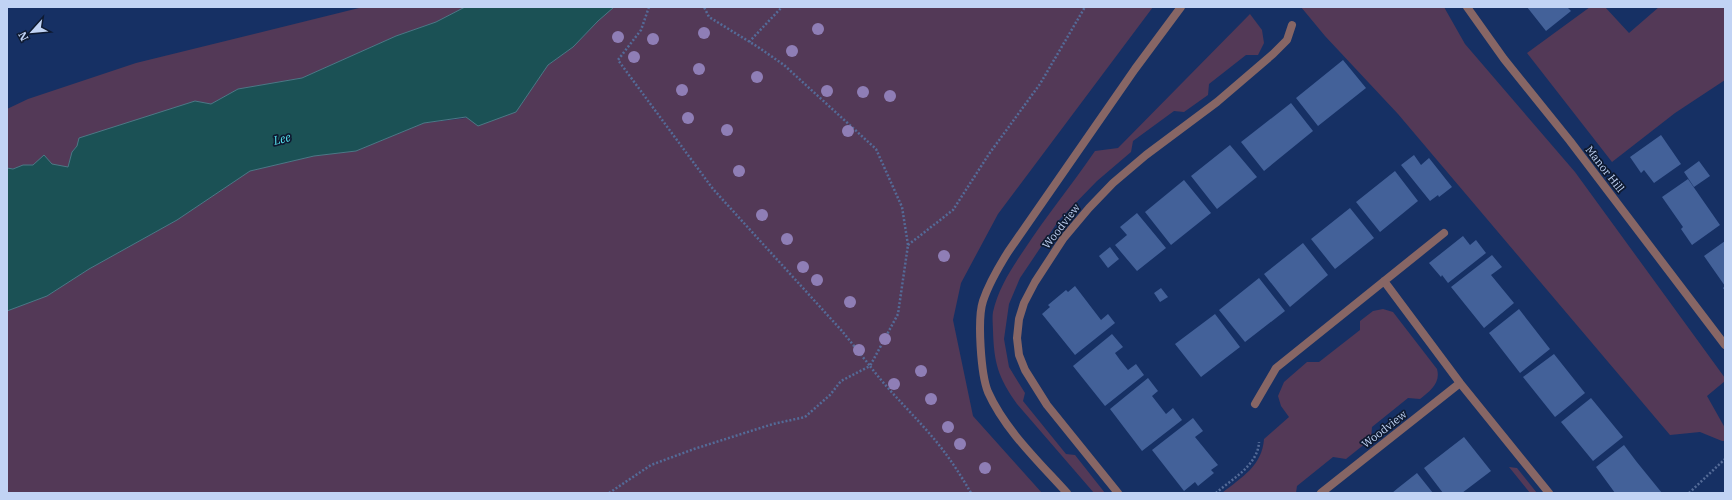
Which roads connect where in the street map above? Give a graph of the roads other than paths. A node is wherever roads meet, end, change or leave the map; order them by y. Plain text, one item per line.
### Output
1 (1180, 7) edge
2 (1467, 7) edge
3 (1292, 26) dead end
4 (1444, 233) dead end
5 (1384, 281) junction
6 (1725, 345) edge
7 (1460, 383) junction
8 (1255, 404) dead end
9 (1067, 493) edge
10 (1118, 493) edge
11 (1321, 493) edge
12 (1549, 493) edge

1 - 9 street
2 - 6 street, Manor Hill
3 - 10 street, Woodview
4 - 5 street
5 - 7 street
5 - 8 street
7 - 11 street, Woodview
7 - 12 street

